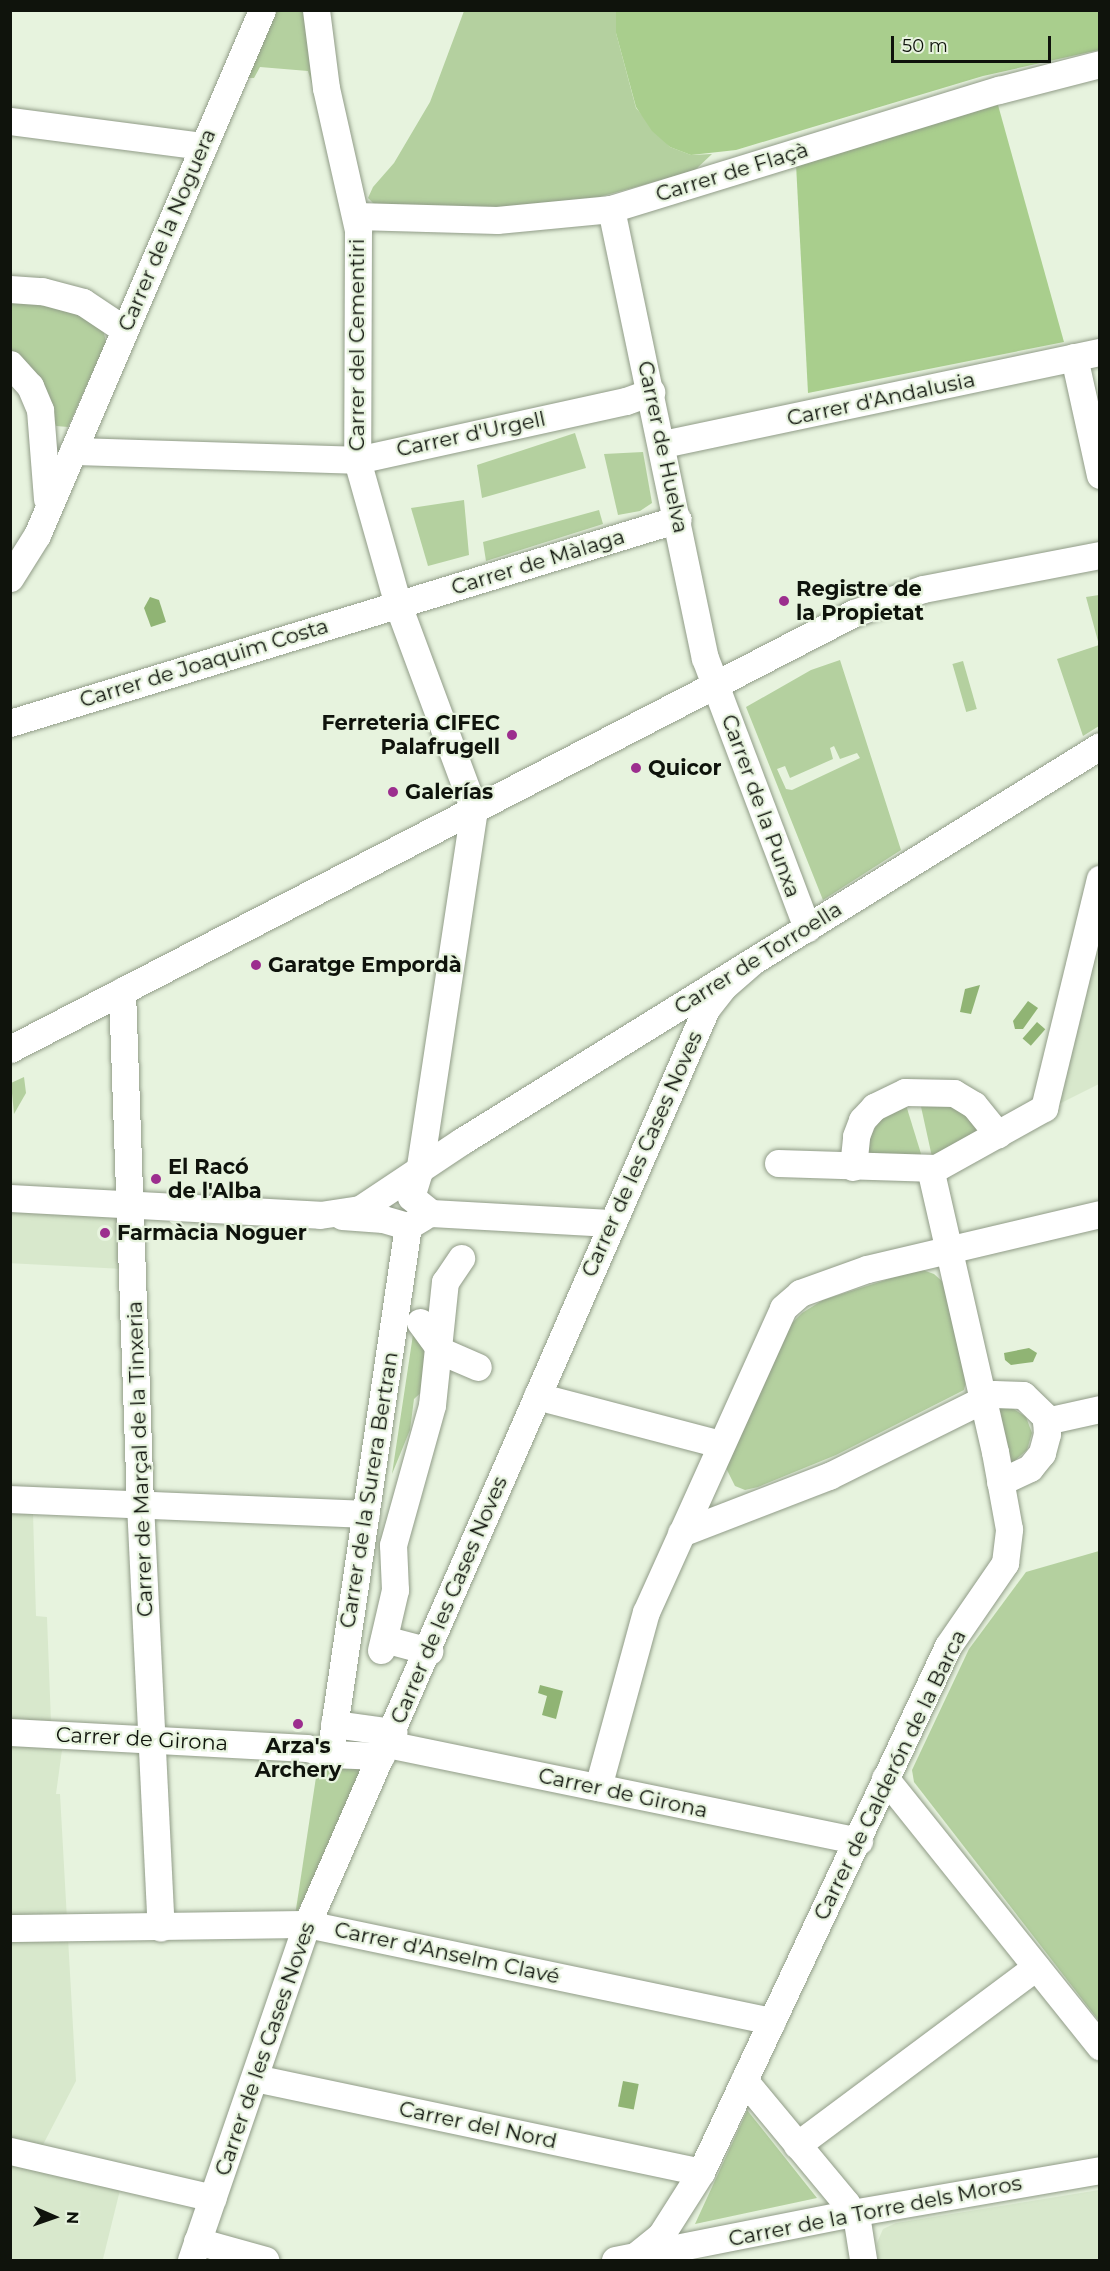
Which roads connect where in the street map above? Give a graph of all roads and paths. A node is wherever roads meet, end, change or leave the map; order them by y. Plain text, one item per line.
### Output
1 (262, 10) edge
2 (316, 10) edge
3 (1100, 64) edge
4 (10, 121) edge
5 (203, 146) junction
6 (610, 209) junction
7 (356, 216) junction
8 (10, 289) edge
9 (125, 330) junction
10 (1087, 355) edge
11 (10, 363) edge
12 (651, 392) junction
13 (43, 424) junction
14 (77, 441) junction
15 (663, 444) junction
16 (357, 460) junction
17 (1100, 475) edge
18 (47, 506) junction
19 (678, 519) junction
20 (1100, 555) edge
21 (10, 578) edge
22 (398, 605) junction
23 (716, 684) junction
24 (10, 723) edge
25 (1100, 747) edge
26 (474, 809) junction
27 (1100, 879) edge
28 (807, 928) junction
29 (752, 962) junction
30 (122, 991) junction
31 (12, 1048) edge
32 (998, 1135) junction
33 (778, 1163) dead end
34 (853, 1167) junction
35 (930, 1169) junction
36 (419, 1171) junction
37 (10, 1198) edge
38 (132, 1204) junction
39 (431, 1213) junction
40 (1100, 1214) edge
41 (320, 1215) junction
42 (610, 1223) junction
43 (408, 1226) junction
44 (948, 1247) junction
45 (461, 1258) dead end
46 (420, 1322) dead end
47 (441, 1351) junction
48 (478, 1367) dead end
49 (537, 1396) junction
50 (983, 1399) junction
51 (1100, 1409) edge
52 (1046, 1421) junction
53 (720, 1444) junction
54 (704, 1479) junction
55 (1000, 1482) junction
56 (10, 1499) edge
57 (140, 1504) junction
58 (752, 1506) junction
59 (366, 1514) junction
60 (681, 1533) junction
61 (429, 1651) junction
62 (334, 1724) junction
63 (10, 1732) edge
64 (152, 1739) junction
65 (387, 1744) junction
66 (330, 1754) junction
67 (885, 1778) junction
68 (598, 1787) junction
69 (859, 1841) junction
70 (307, 1924) junction
71 (161, 1927) junction
72 (10, 1928) edge
73 (1036, 1967) junction
74 (772, 2021) junction
75 (1100, 2046) edge
76 (255, 2078) junction
77 (744, 2080) junction
78 (797, 2145) junction
79 (10, 2151) edge
80 (1100, 2170) edge
81 (701, 2172) junction
82 (213, 2198) junction
83 (852, 2213) junction
84 (194, 2251) edge
85 (625, 2259) edge
86 (265, 2260) edge
87 (863, 2260) edge

1 - 5 street, Carrer de la Noguera
2 - 7 street, Carrer del Cementiri
3 - 6 street, Carrer de Flaçà
4 - 5 street
5 - 9 street, Carrer de la Noguera
6 - 7 street, Carrer de Flaçà
6 - 12 street, Carrer de Huelva
7 - 16 street, Carrer del Cementiri
8 - 9 street
9 - 14 street, Carrer de la Noguera
10 - 15 street, Carrer d'Andalusia
10 - 17 street
11 - 13 street
12 - 15 street, Carrer de Huelva
12 - 16 street, Carrer d'Urgell
13 - 14 street, Carrer d'Urgell
13 - 18 street
14 - 16 street, Carrer d'Urgell
14 - 18 street, Carrer de la Noguera
15 - 19 street, Carrer de Huelva
16 - 22 street, Carrer del Cementiri
18 - 21 street, Carrer de la Noguera
19 - 22 street, Carrer de Màlaga
19 - 23 street, Carrer de Huelva
20 - 23 street
22 - 24 street, Carrer de Joaquim Costa
22 - 26 street, Carrer del Cementiri
23 - 26 street
23 - 28 street, Carrer de la Punxa
25 - 28 street, Carrer de Torroella
26 - 30 street
26 - 36 street
27 - 32 street
28 - 29 street, Carrer de Torroella
29 - 36 street, Carrer de Torroella
29 - 42 street, Carrer de les Cases Noves
30 - 31 street
30 - 38 street, Carrer de Marçal de la Tinxeria
32 - 34 street
32 - 35 street
33 - 34 street
34 - 35 street
35 - 44 street, Carrer de Calderón de la Barca
36 - 39 street
36 - 41 street, Carrer de Torroella
37 - 38 street, Carrer de Torroella
38 - 41 street, Carrer de Torroella
38 - 57 street, Carrer de Marçal de la Tinxeria
39 - 42 street
39 - 43 street
40 - 44 street
41 - 43 street, Carrer de Torroella
42 - 49 street, Carrer de les Cases Noves
43 - 59 street, Carrer de la Surera Bertran
44 - 50 street, Carrer de Calderón de la Barca
44 - 53 street
45 - 47 street
46 - 47 street
47 - 48 street
47 - 61 street
49 - 53 street
49 - 61 street, Carrer de les Cases Noves
50 - 52 street
50 - 55 street, Carrer de Calderón de la Barca
50 - 58 street
51 - 52 street
52 - 55 street
53 - 54 street
54 - 58 street
54 - 60 street
55 - 67 street, Carrer de Calderón de la Barca
56 - 57 street
57 - 59 street
57 - 64 street, Carrer de Marçal de la Tinxeria
58 - 60 street
59 - 62 street, Carrer de la Surera Bertran
60 - 68 street
61 - 65 street, Carrer de les Cases Noves
62 - 65 street
62 - 66 street, Carrer de la Surera Bertran
63 - 64 street, Carrer de Girona
64 - 66 street, Carrer de Girona
64 - 71 street, Carrer de Marçal de la Tinxeria
65 - 66 street, Carrer de Girona
65 - 68 street, Carrer de Girona
65 - 70 street, Carrer de les Cases Noves
67 - 69 street, Carrer de Calderón de la Barca
67 - 73 street
68 - 69 street, Carrer de Girona
69 - 74 street, Carrer de Calderón de la Barca
70 - 71 street, Carrer d'Anselm Clavé
70 - 74 street, Carrer d'Anselm Clavé
70 - 76 street, Carrer de les Cases Noves
71 - 72 street, Carrer d'Anselm Clavé
73 - 75 street
73 - 78 street
74 - 77 street, Carrer de Calderón de la Barca
76 - 81 street, Carrer del Nord
76 - 82 street, Carrer de les Cases Noves
77 - 78 street
77 - 81 street, Carrer de Calderón de la Barca
78 - 83 street
79 - 82 street
80 - 83 street, Carrer de la Torre dels Moros
81 - 85 street, Carrer de Calderón de la Barca
82 - 84 street, Carrer de les Cases Noves
83 - 85 street, Carrer de la Torre dels Moros
83 - 87 street
84 - 86 street

